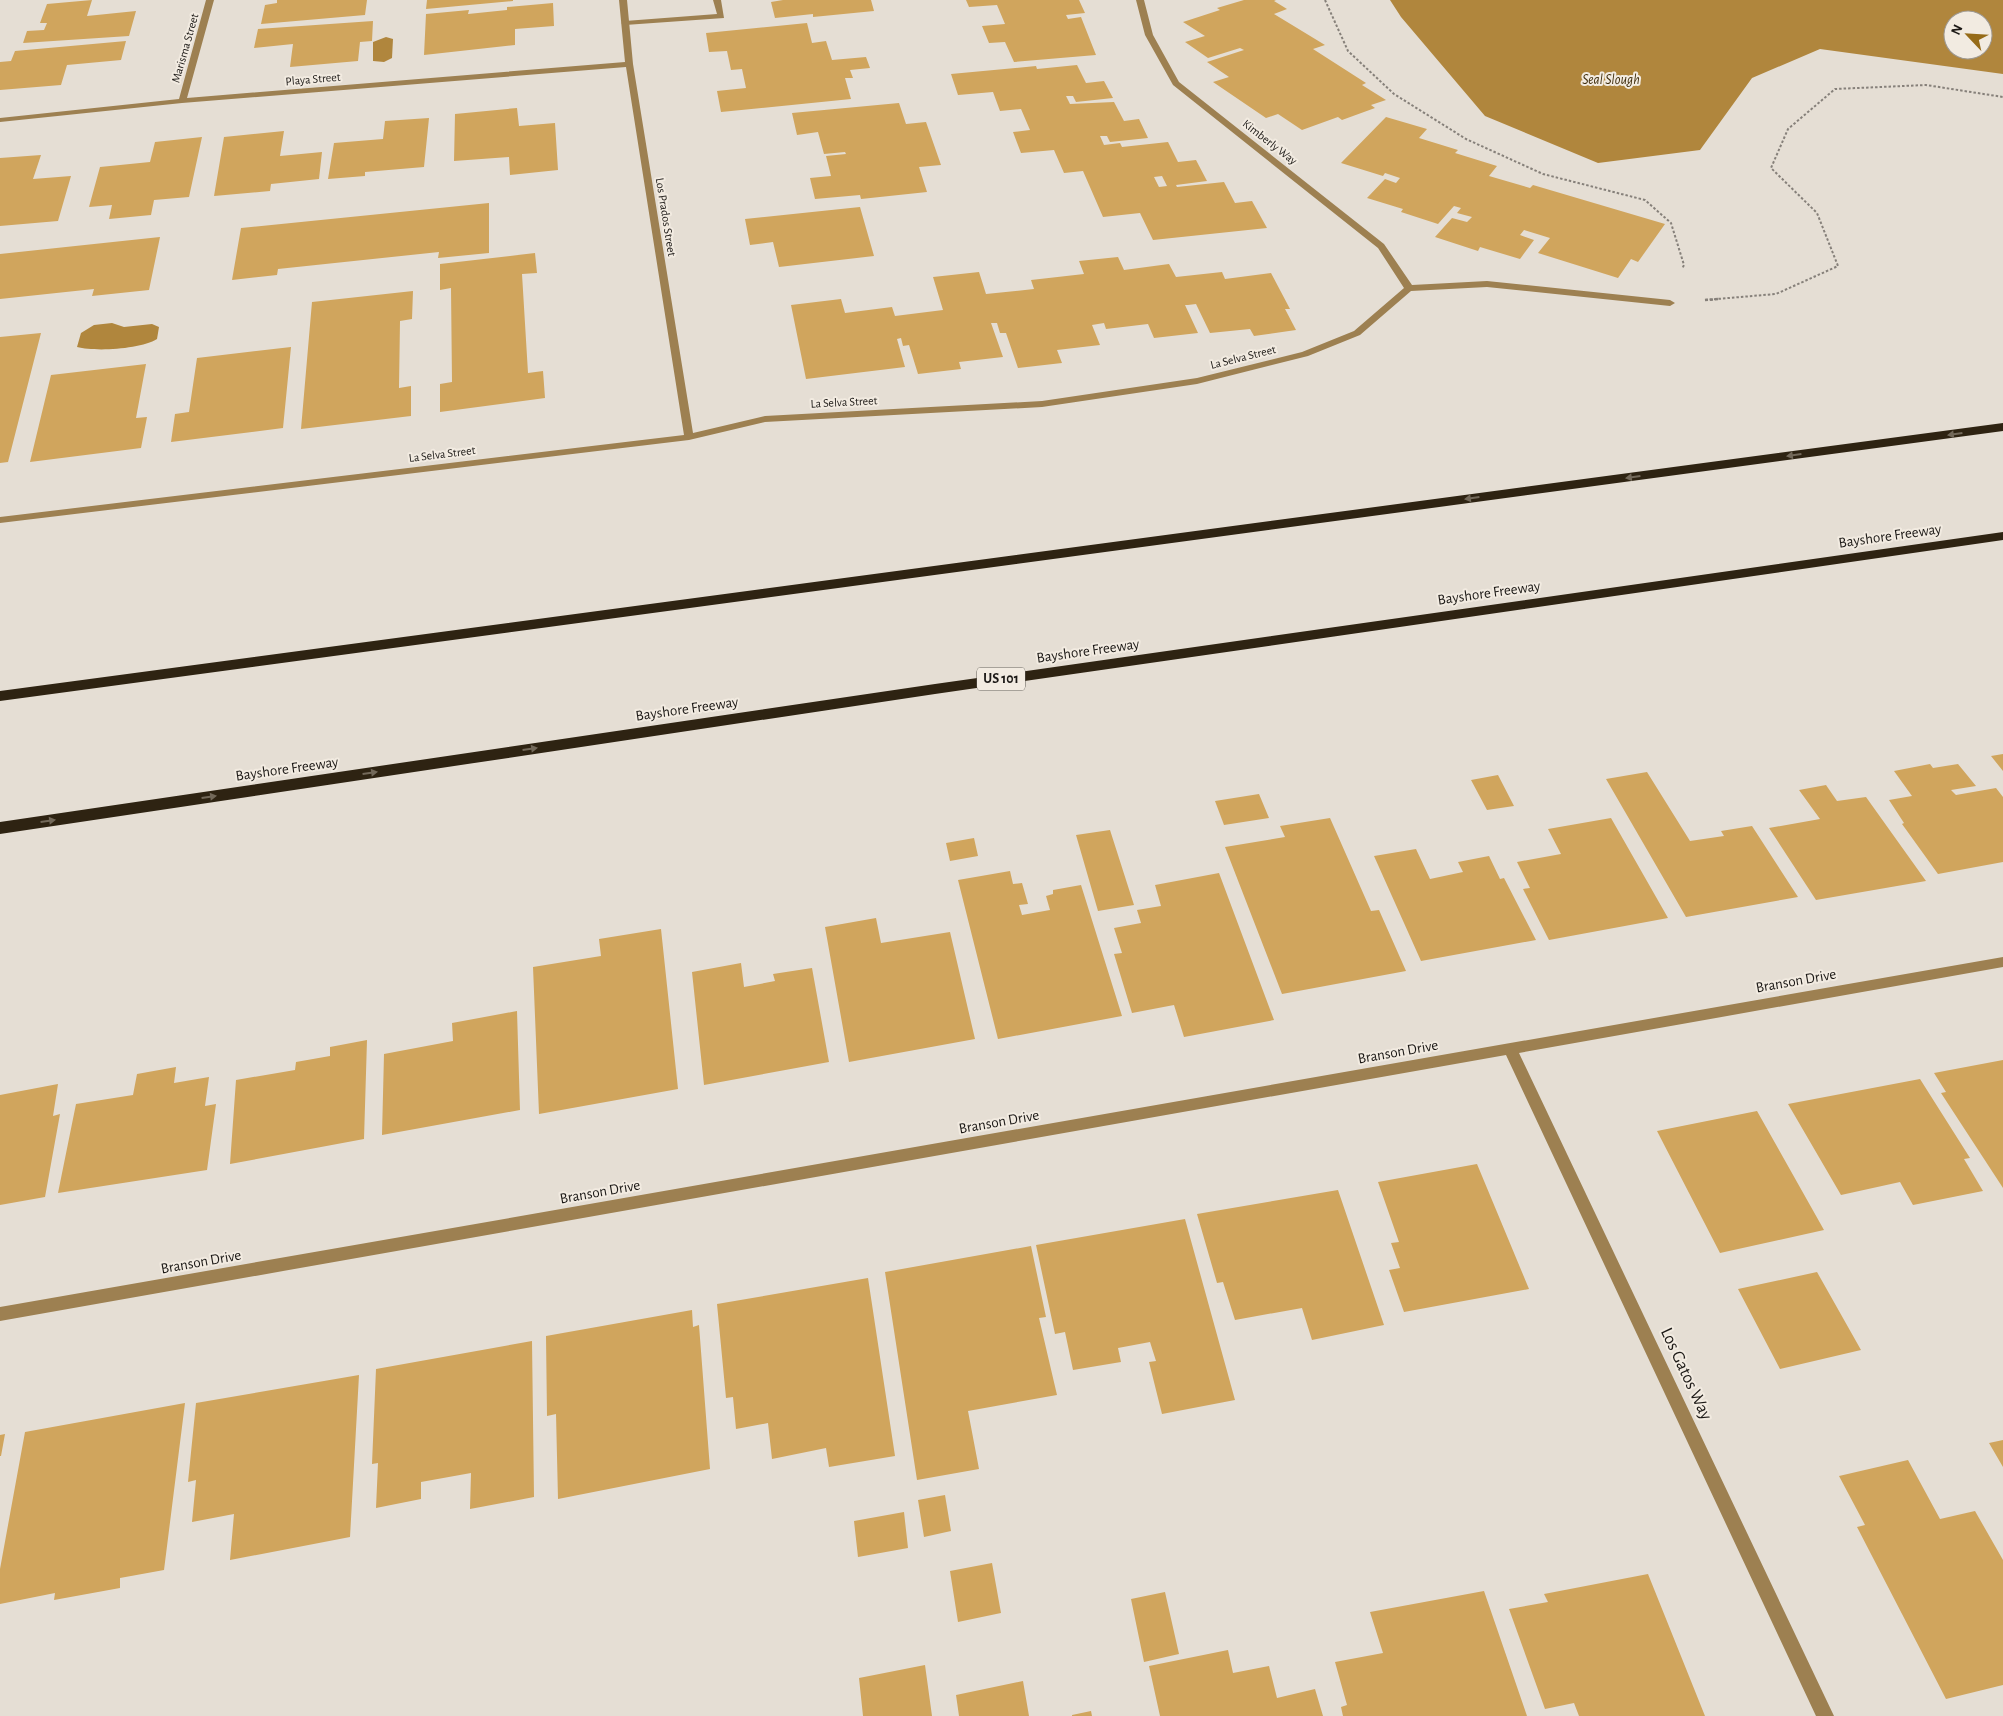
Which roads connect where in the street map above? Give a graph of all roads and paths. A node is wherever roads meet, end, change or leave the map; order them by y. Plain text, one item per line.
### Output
1 (210, 0) edge
2 (623, 0) edge
3 (717, 0) edge
4 (1140, 0) edge
5 (1325, 0) edge
6 (625, 23) junction
7 (629, 64) junction
8 (2003, 97) edge
9 (182, 102) junction
10 (0, 120) edge
11 (1409, 288) junction
12 (1670, 302) junction
13 (2003, 427) edge
14 (689, 437) junction
15 (0, 520) edge
16 (2003, 536) edge
17 (0, 696) edge
18 (0, 828) edge
19 (2003, 962) edge
20 (1510, 1048) junction
21 (0, 1314) edge
22 (1825, 1716) edge

1 - 9 street, Marisma Street
2 - 6 street, Los Prados Street
3 - 6 street
4 - 11 street, Kimberly Way
5 - 12 path
6 - 7 street, Los Prados Street
7 - 9 street, Playa Street
7 - 14 street, Los Prados Street
8 - 12 path
9 - 10 street, Playa Street
11 - 12 street
11 - 14 street, La Selva Street
13 -> 17 highway
14 - 15 street, La Selva Street
18 -> 16 highway, Bayshore Freeway / US 101
19 - 20 street, Branson Drive
20 - 21 street, Branson Drive
20 - 22 street, Los Gatos Way

